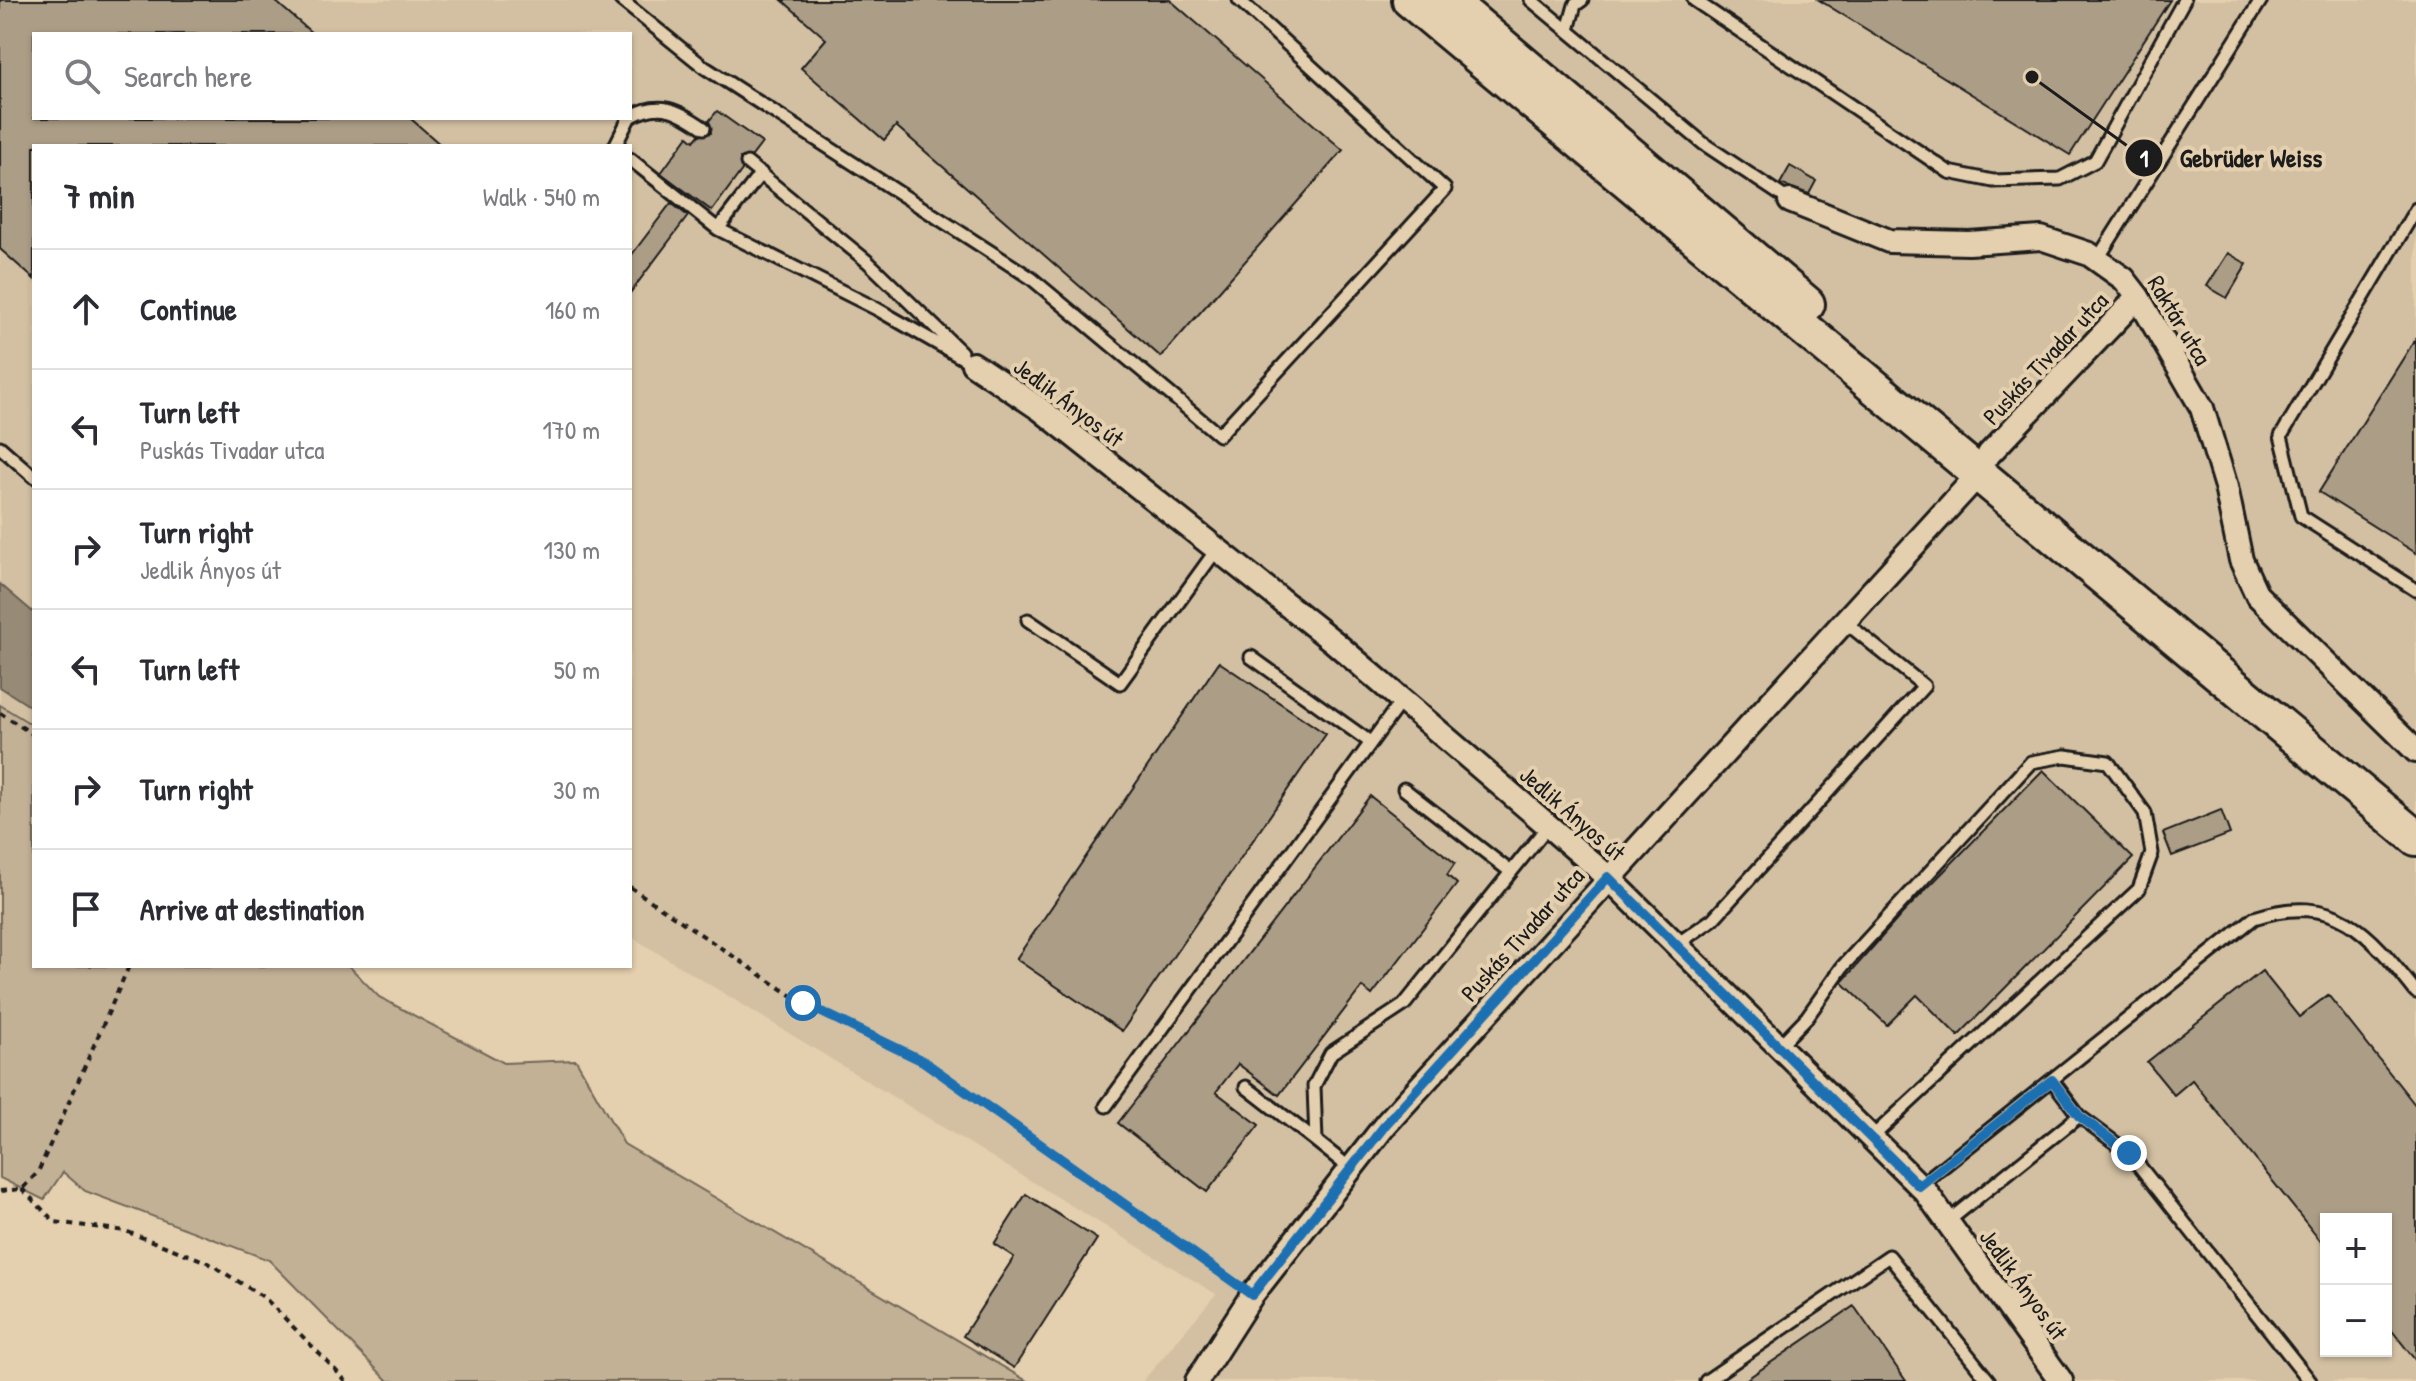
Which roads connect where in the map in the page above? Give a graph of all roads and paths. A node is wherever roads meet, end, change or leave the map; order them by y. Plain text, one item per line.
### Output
1 (621, 0) edge
2 (1239, 0) edge
3 (1410, 0) edge
4 (1448, 0) edge
5 (1531, 0) edge
6 (1582, 0) edge
7 (1694, 0) edge
8 (2184, 0) edge
9 (2261, 0) edge
10 (1568, 30) junction
11 (632, 117) edge
12 (629, 120) edge
13 (704, 128) dead end
14 (616, 144) edge
15 (632, 161) edge
16 (747, 163) dead end
17 (761, 173) junction
18 (1790, 201) joint
19 (2416, 209) edge
20 (718, 229) junction
21 (2097, 260) junction
22 (2138, 297) junction
23 (973, 364) junction
24 (0, 447) edge
25 (1984, 464) junction
26 (32, 475) edge
27 (1217, 549) junction
28 (2416, 590) edge
29 (1028, 620) dead end
30 (1844, 621) junction
31 (1251, 657) dead end
32 (1402, 700) junction
33 (0, 713) edge
34 (32, 734) edge
35 (1370, 742) junction
36 (2416, 751) edge
37 (1404, 789) dead end
38 (2416, 817) edge
39 (1548, 826) junction
40 (2416, 838) edge
41 (1511, 872) junction
42 (1608, 877) junction
43 (632, 888) edge
44 (1676, 945) junction
45 (128, 968) edge
46 (2416, 992) edge
47 (1779, 1046) junction
48 (2052, 1080) junction
49 (1246, 1087) dead end
50 (1106, 1106) dead end
51 (2079, 1116) junction
52 (1871, 1138) junction
53 (1316, 1141) junction
54 (1351, 1169) junction
55 (1919, 1186) junction
56 (22, 1189) junction
57 (0, 1191) edge
58 (1947, 1222) junction
59 (1252, 1295) junction
60 (346, 1381) edge
61 (1197, 1381) edge
62 (1706, 1381) edge
63 (1989, 1381) edge
64 (2061, 1381) edge
65 (2310, 1381) edge

1 - 2 lane
3 - 25 main road
4 - 25 main road
5 - 10 lane, Raktár utca
6 - 10 lane
7 - 8 lane
9 - 21 lane
10 - 18 lane, Raktár utca
11 - 13 lane
12 - 14 lane
15 - 20 lane
16 - 17 lane
17 - 20 lane
17 - 23 lane
18 - 21 street, Raktár utca
19 - 28 lane
20 - 23 lane
21 - 22 street, Raktár utca
22 - 25 street, Puskás Tivadar utca
22 - 36 street, Raktár utca
23 - 27 street, Jedlik Ányos út
24 - 26 lane
25 - 30 street, Puskás Tivadar utca
25 - 38 main road
25 - 40 main road
27 - 29 lane
27 - 32 street, Jedlik Ányos út
30 - 42 street, Puskás Tivadar utca
30 - 44 lane
31 - 35 lane
32 - 35 lane
32 - 39 street, Jedlik Ányos út
33 - 34 path
35 - 50 lane
37 - 41 lane
39 - 41 lane
39 - 42 street, Jedlik Ányos út
41 - 53 lane
42 - 44 street, Jedlik Ányos út
42 - 54 street, Puskás Tivadar utca
43 - 59 path
44 - 47 street, Jedlik Ányos út
45 - 56 path
46 - 48 lane
47 - 52 street, Jedlik Ányos út
47 - 52 lane
48 - 51 lane
48 - 55 lane
49 - 53 lane
51 - 58 lane
51 - 65 lane
52 - 55 street, Jedlik Ányos út
53 - 54 lane
54 - 59 street, Puskás Tivadar utca
55 - 58 street, Jedlik Ányos út
56 - 57 path
56 - 60 path
58 - 64 street, Jedlik Ányos út
59 - 61 street, Puskás Tivadar utca
62 - 63 lane

